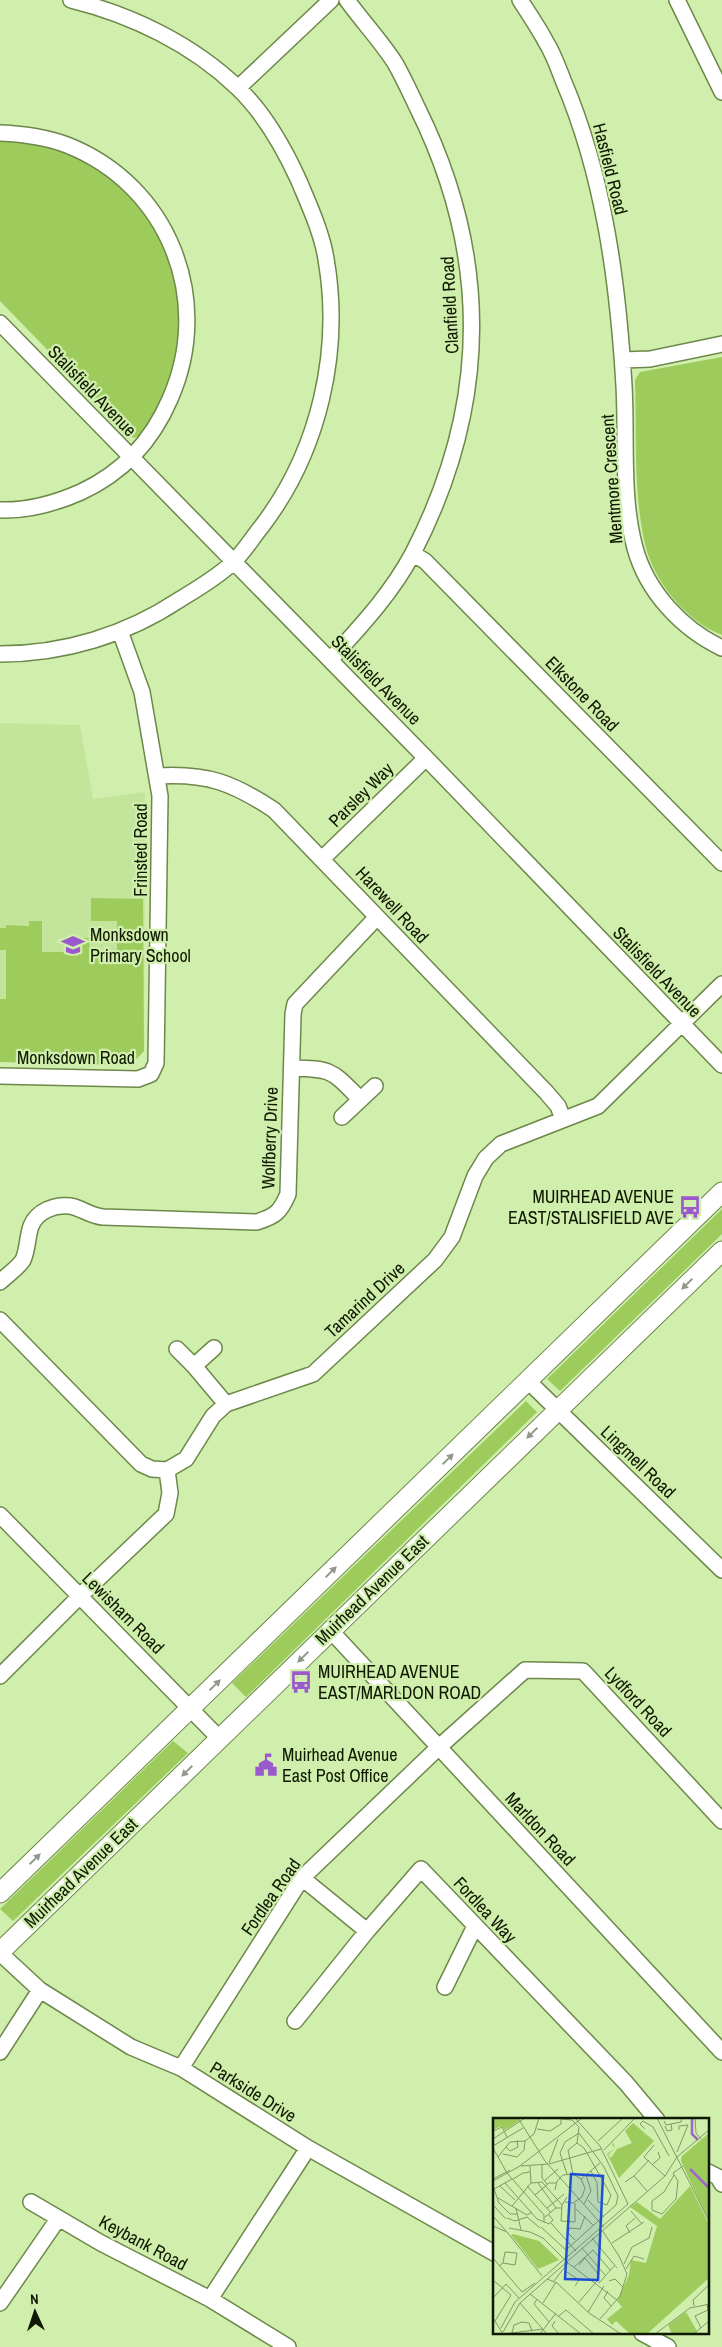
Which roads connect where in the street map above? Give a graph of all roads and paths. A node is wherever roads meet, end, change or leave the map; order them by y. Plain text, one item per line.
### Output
1 (71, 0) edge
2 (331, 0) edge
3 (346, 0) edge
4 (520, 0) edge
5 (677, 0) edge
6 (238, 88) junction
7 (722, 92) edge
8 (0, 133) edge
9 (0, 323) edge
10 (722, 344) edge
11 (623, 360) junction
12 (132, 458) junction
13 (0, 510) edge
14 (413, 554) junction
15 (233, 563) junction
16 (120, 631) junction
17 (722, 648) edge
18 (0, 654) edge
19 (330, 660) junction
20 (426, 758) junction
21 (157, 776) junction
22 (323, 858) junction
23 (722, 863) edge
24 (376, 918) junction
25 (722, 984) edge
26 (681, 1024) junction
27 (722, 1065) edge
28 (292, 1068) junction
29 (152, 1074) joint
30 (0, 1076) edge
31 (375, 1086) dead end
32 (360, 1099) junction
33 (342, 1117) dead end
34 (563, 1119) junction
35 (722, 1192) edge
36 (722, 1250) edge
37 (0, 1282) edge
38 (0, 1320) edge
39 (214, 1348) dead end
40 (177, 1349) dead end
41 (194, 1366) junction
42 (528, 1381) junction
43 (226, 1404) junction
44 (557, 1409) junction
45 (167, 1470) junction
46 (0, 1515) edge
47 (722, 1570) edge
48 (80, 1596) junction
49 (331, 1630) junction
50 (0, 1676) edge
51 (191, 1709) junction
52 (220, 1739) junction
53 (439, 1747) junction
54 (722, 1821) edge
55 (302, 1878) junction
56 (0, 1893) edge
57 (475, 1926) junction
58 (367, 1931) junction
59 (0, 1952) edge
60 (445, 1987) dead end
61 (40, 1990) junction
62 (295, 2021) dead end
63 (0, 2052) edge
64 (722, 2052) edge
65 (181, 2068) junction
66 (655, 2118) edge
67 (308, 2148) junction
68 (710, 2173) edge
69 (722, 2184) edge
70 (31, 2202) dead end
71 (58, 2219) junction
72 (493, 2252) edge
73 (210, 2300) junction
74 (0, 2303) edge
75 (644, 2334) edge
76 (288, 2347) edge
77 (668, 2347) edge

1 - 6 street
2 - 6 street
3 - 14 street, Clanfield Road
4 - 11 street, Hasfield Road
5 - 7 street
6 - 15 street
8 - 12 street
9 - 12 street, Stalisfield Avenue
10 - 11 street
11 - 17 street, Mentmore Crescent
12 - 13 street
12 - 15 street, Stalisfield Avenue
14 - 19 street, Clanfield Road
14 - 23 street, Elkstone Road
15 - 16 street
15 - 19 street, Stalisfield Avenue
16 - 18 street
16 - 21 street, Frinsted Road
19 - 20 street, Stalisfield Avenue
20 - 22 street, Parsley Way
20 - 26 street, Stalisfield Avenue
21 - 22 street, Harewell Road
21 - 29 street, Frinsted Road
22 - 24 street, Harewell Road
24 - 28 street, Wolfberry Drive
24 - 34 street, Harewell Road
25 - 26 street, Tamarind Drive
26 - 27 street, Stalisfield Avenue
26 - 34 street, Tamarind Drive
28 - 32 street
28 - 37 street, Wolfberry Drive
29 - 30 street, Monksdown Road
31 - 32 street
32 - 33 street
34 - 43 street, Tamarind Drive
35 - 42 street
36 -> 44 street, Muirhead Avenue East
38 - 45 street
39 - 41 street
40 - 41 street
41 - 43 street
42 - 44 street, Lingmell Road
51 -> 42 street
43 - 45 street, Tamarind Drive
44 - 47 street, Lingmell Road
44 -> 49 street, Muirhead Avenue East
45 - 48 street
46 - 48 street, Lewisham Road
48 - 50 street
48 - 51 street, Lewisham Road
49 -> 52 street, Muirhead Avenue East
49 - 53 street, Marldon Road
51 - 52 street, Lewisham Road
56 -> 51 street
52 -> 59 street, Muirhead Avenue East
53 - 54 street, Lydford Road
53 - 55 street, Fordlea Road
53 - 64 street, Marldon Road
55 - 58 street
55 - 65 street, Fordlea Road
57 - 58 street, Fordlea Way
57 - 60 street
57 - 66 street, Fordlea Way
58 - 62 street, Fordlea Way
59 - 61 street, Parkside Drive
61 - 63 street
61 - 65 street, Parkside Drive
65 - 67 street, Parkside Drive
67 - 72 street, Parkside Drive
67 - 73 street
68 - 69 street
70 - 71 street, Keybank Road
71 - 73 street, Keybank Road
71 - 74 street
73 - 76 street, Keybank Road
75 - 77 street

